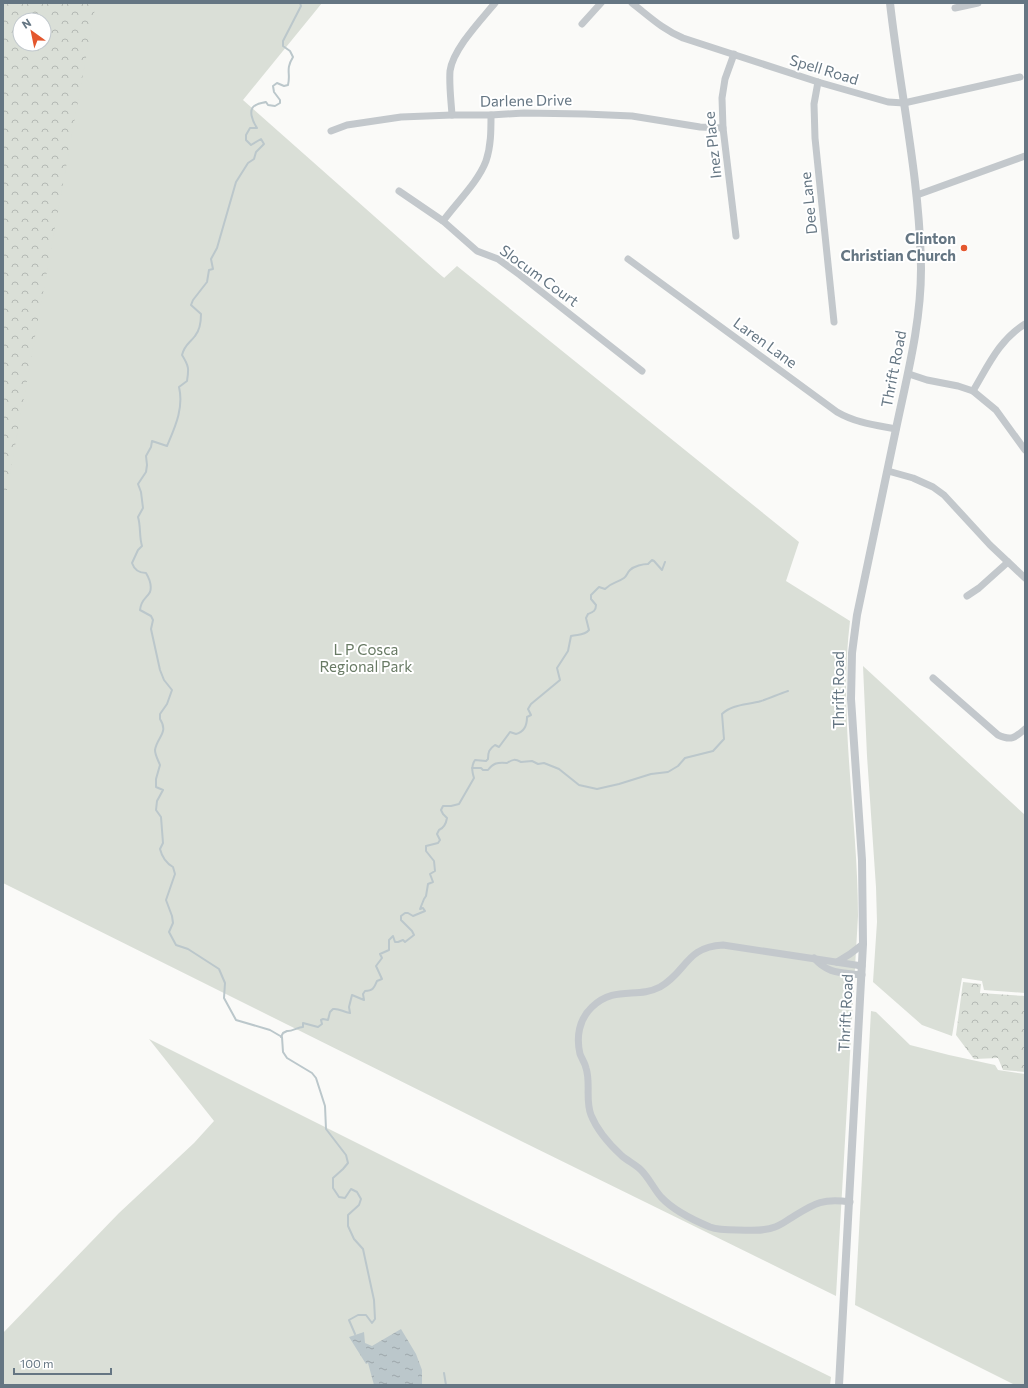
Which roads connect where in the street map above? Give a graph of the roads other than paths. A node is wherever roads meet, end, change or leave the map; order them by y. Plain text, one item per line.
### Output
1 (495, 3) edge
2 (601, 3) edge
3 (632, 3) edge
4 (890, 3) edge
5 (978, 3) edge
6 (955, 8) dead end
7 (582, 24) dead end
8 (734, 54) junction
9 (1020, 77) dead end
10 (818, 82) junction
11 (904, 103) junction
12 (452, 115) junction
13 (491, 115) junction
14 (723, 128) junction
15 (331, 131) dead end
16 (1025, 156) edge
17 (400, 191) dead end
18 (917, 194) junction
19 (443, 221) junction
20 (736, 236) dead end
21 (628, 259) dead end
22 (834, 322) dead end
23 (1025, 324) edge
24 (642, 371) dead end
25 (909, 374) junction
26 (973, 391) junction
27 (896, 429) junction
28 (1025, 450) edge
29 (888, 471) junction
30 (1008, 562) junction
31 (1025, 578) edge
32 (967, 596) dead end
33 (933, 678) dead end
34 (1025, 728) edge
35 (863, 944) junction
36 (814, 958) junction
37 (837, 962) junction
38 (862, 966) junction
39 (862, 975) junction
40 (850, 1202) junction
41 (839, 1385) edge

1 - 12 street
2 - 7 street
3 - 8 street, Spell Road
4 - 11 street, Thrift Road
5 - 6 street
8 - 10 street, Spell Road
8 - 14 street, Inez Place
9 - 11 street, Spell Road
10 - 11 street, Spell Road
10 - 22 street, Dee Lane
11 - 18 street, Thrift Road
12 - 13 street, Darlene Drive
12 - 15 street, Darlene Drive
13 - 14 street, Darlene Drive
13 - 19 street
14 - 20 street, Inez Place
16 - 18 street
17 - 19 street, Slocum Court
18 - 25 street, Thrift Road
19 - 24 street, Slocum Court
21 - 27 street, Laren Lane
23 - 26 street
25 - 26 street
25 - 27 street, Thrift Road
26 - 28 street
27 - 29 street, Thrift Road
29 - 30 street
29 - 35 street, Thrift Road
30 - 31 street
30 - 32 street
33 - 34 street
35 - 37 street
35 - 38 street, Thrift Road
36 - 37 street
36 - 39 street
36 - 40 street
37 - 38 street
38 - 39 street, Thrift Road
39 - 40 street, Thrift Road
40 - 41 street, Thrift Road

